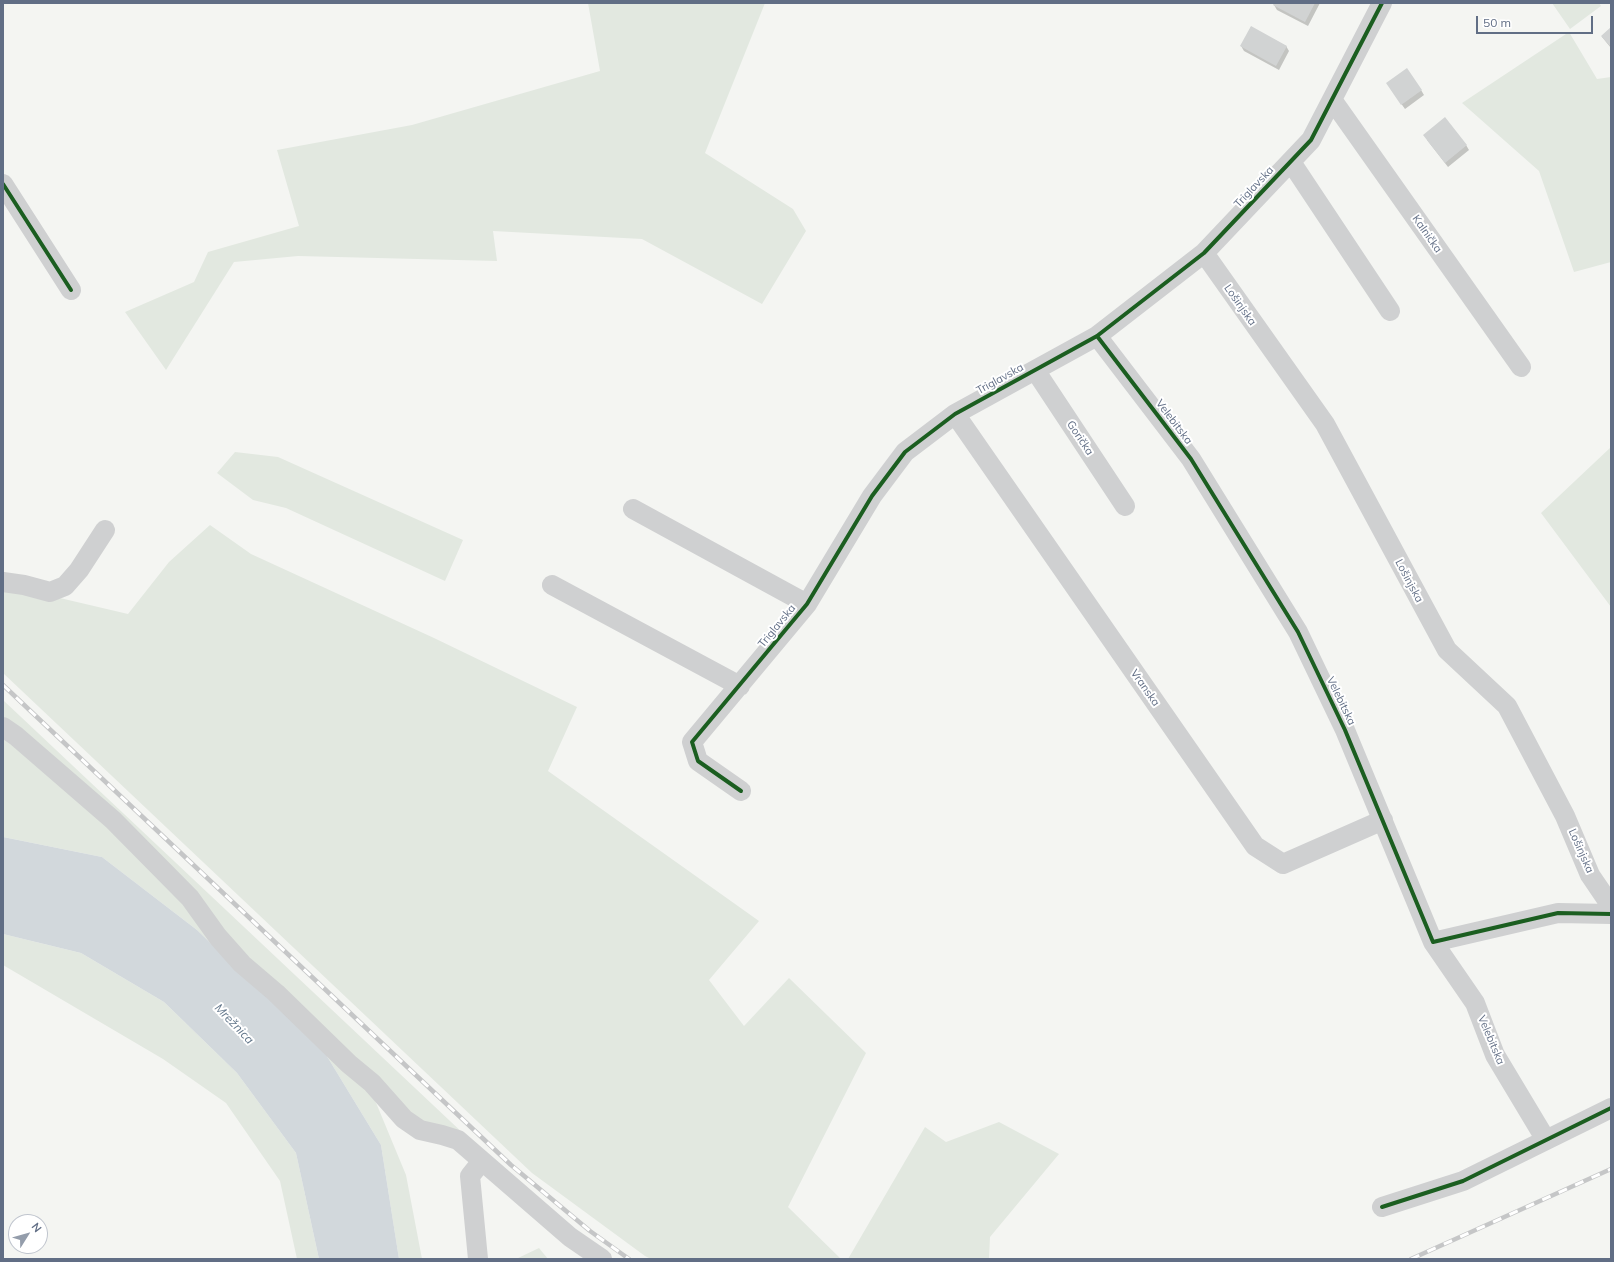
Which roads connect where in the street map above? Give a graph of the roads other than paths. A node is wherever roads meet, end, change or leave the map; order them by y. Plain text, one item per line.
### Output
1 (1382, 3) edge
2 (1333, 101) junction
3 (1291, 162) junction
4 (3, 184) edge
5 (1204, 253) junction
6 (71, 290) dead end
7 (1390, 311) dead end
8 (1097, 336) junction
9 (1522, 367) dead end
10 (1035, 370) junction
11 (955, 414) junction
12 (1125, 506) dead end
13 (633, 509) dead end
14 (105, 530) dead end
15 (3, 582) edge
16 (552, 586) dead end
17 (807, 604) junction
18 (740, 686) junction
19 (3, 727) edge
20 (741, 791) dead end
21 (1382, 820) junction
22 (1611, 906) edge
23 (1611, 914) edge
24 (1433, 942) junction
25 (1611, 1108) edge
26 (1546, 1140) junction
27 (482, 1161) junction
28 (1382, 1207) dead end
29 (478, 1259) edge
30 (602, 1259) edge

1 - 2 street, Triglavska
2 - 3 street, Triglavska
2 - 9 street, Kalnička
3 - 5 street, Triglavska
3 - 7 street
4 - 6 street
5 - 8 street, Triglavska
5 - 22 street, Lošinjska
8 - 10 street, Triglavska
8 - 21 street, Velebitska
10 - 11 street, Triglavska
10 - 12 street, Gorička
11 - 17 street, Triglavska
11 - 21 street, Vranska
13 - 17 street, Triglavska
14 - 15 street
16 - 18 street
17 - 18 street, Triglavska
18 - 20 street, Triglavska
19 - 27 street
21 - 24 street, Velebitska
23 - 24 street
24 - 26 street, Velebitska
25 - 26 street
26 - 28 street
27 - 29 street
27 - 30 street

